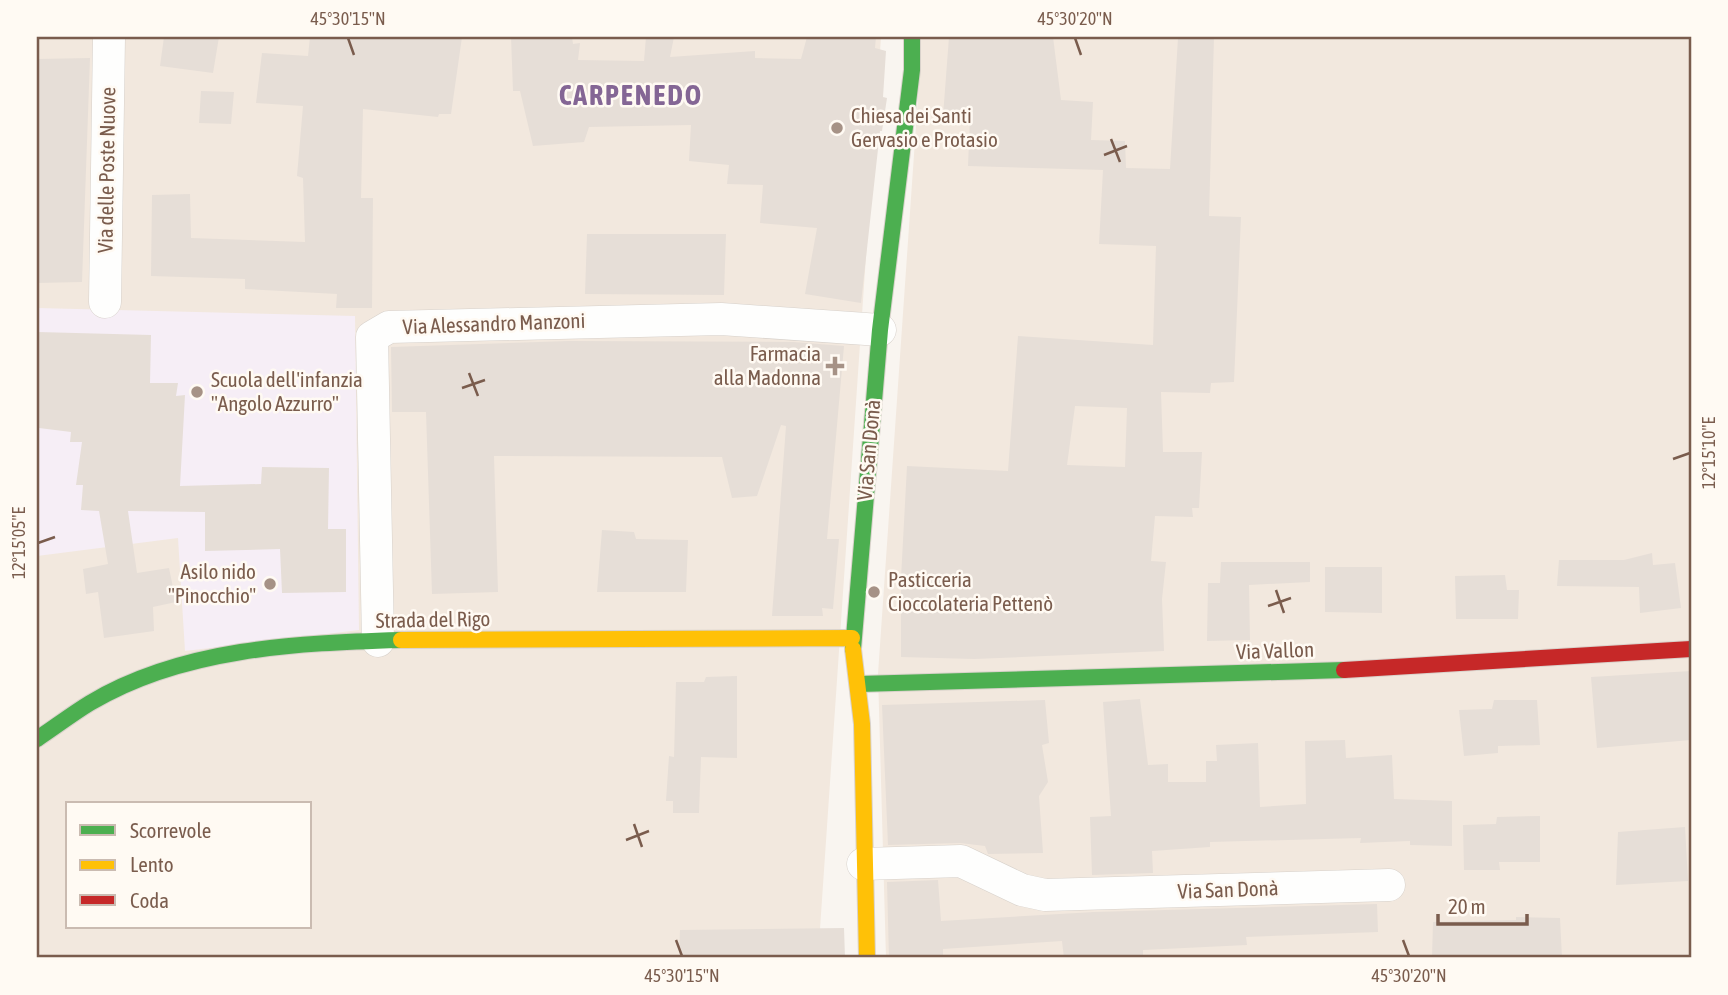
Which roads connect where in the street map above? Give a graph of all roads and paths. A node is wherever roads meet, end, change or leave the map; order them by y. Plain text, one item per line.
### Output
1 (109, 37) edge
2 (912, 37) edge
3 (105, 302) dead end
4 (880, 330) junction
5 (852, 638) junction
6 (378, 640) junction
7 (1691, 649) edge
8 (859, 684) junction
9 (37, 739) edge
10 (863, 863) junction
11 (1389, 885) dead end
12 (867, 958) edge

1 - 3 street, Via delle Poste Nuove
2 - 4 street, Via San Donà
4 - 5 street, Via San Donà
4 - 6 street, Via Alessandro Manzoni
5 - 6 street, Strada del Rigo
5 - 8 street, Via San Donà
6 - 9 street, Strada del Rigo
7 - 8 street, Via Vallon
8 - 10 street, Via San Donà
10 - 11 street, Via San Donà
10 - 12 street, Via San Donà

